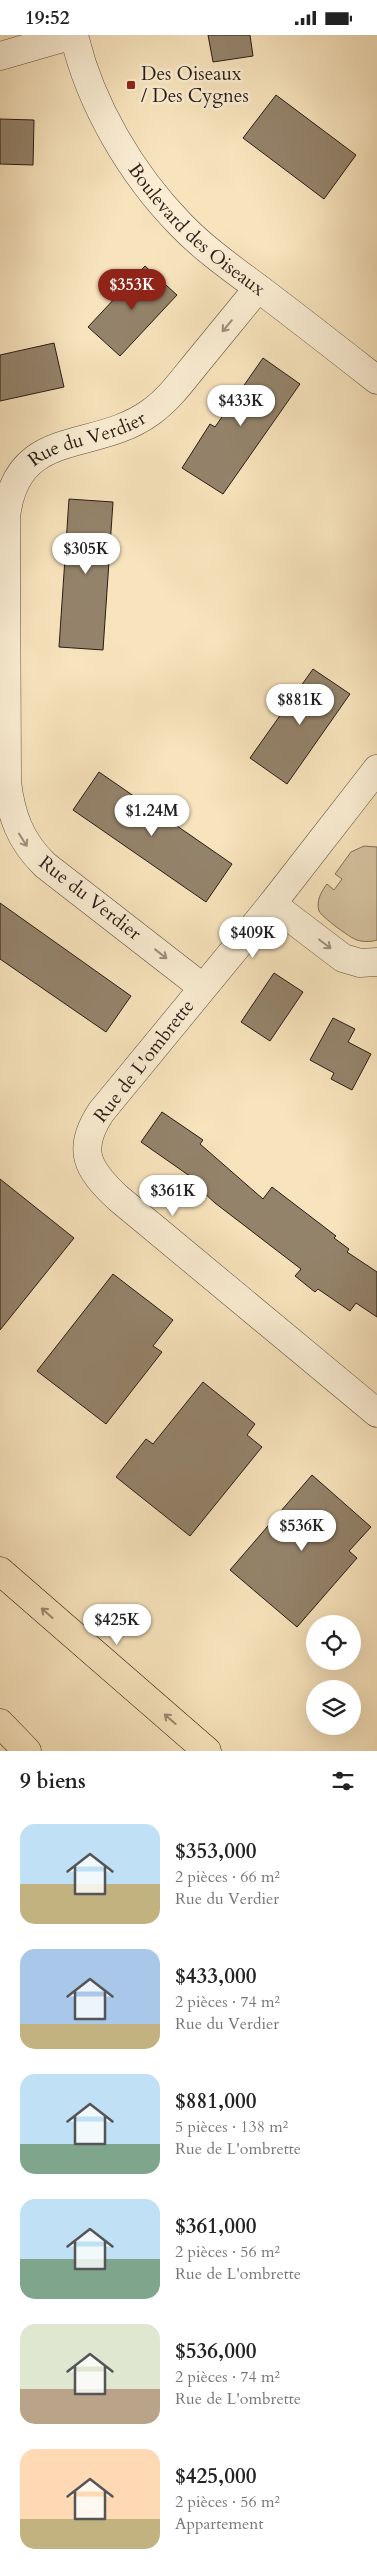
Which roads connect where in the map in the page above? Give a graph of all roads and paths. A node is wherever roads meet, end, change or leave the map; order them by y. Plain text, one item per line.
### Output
1 (73, 35) edge
2 (0, 56) edge
3 (258, 288) junction
4 (377, 380) edge
5 (377, 769) edge
6 (368, 801) edge
7 (272, 904) junction
8 (377, 962) edge
9 (202, 987) junction
10 (377, 1413) edge
11 (0, 1571) edge
12 (0, 1723) edge
13 (27, 1751) edge
14 (206, 1751) edge

1 - 2 street
1 - 3 street, Boulevard des Oiseaux
3 - 4 street, Boulevard des Oiseaux
3 -> 9 street, Rue du Verdier
5 - 6 street, Rue de L'ombrette
6 - 7 street, Rue de L'ombrette
7 -> 8 street
7 - 9 street, Rue de L'ombrette
9 - 10 street, Rue de L'ombrette
14 -> 11 main road
12 - 13 main road

